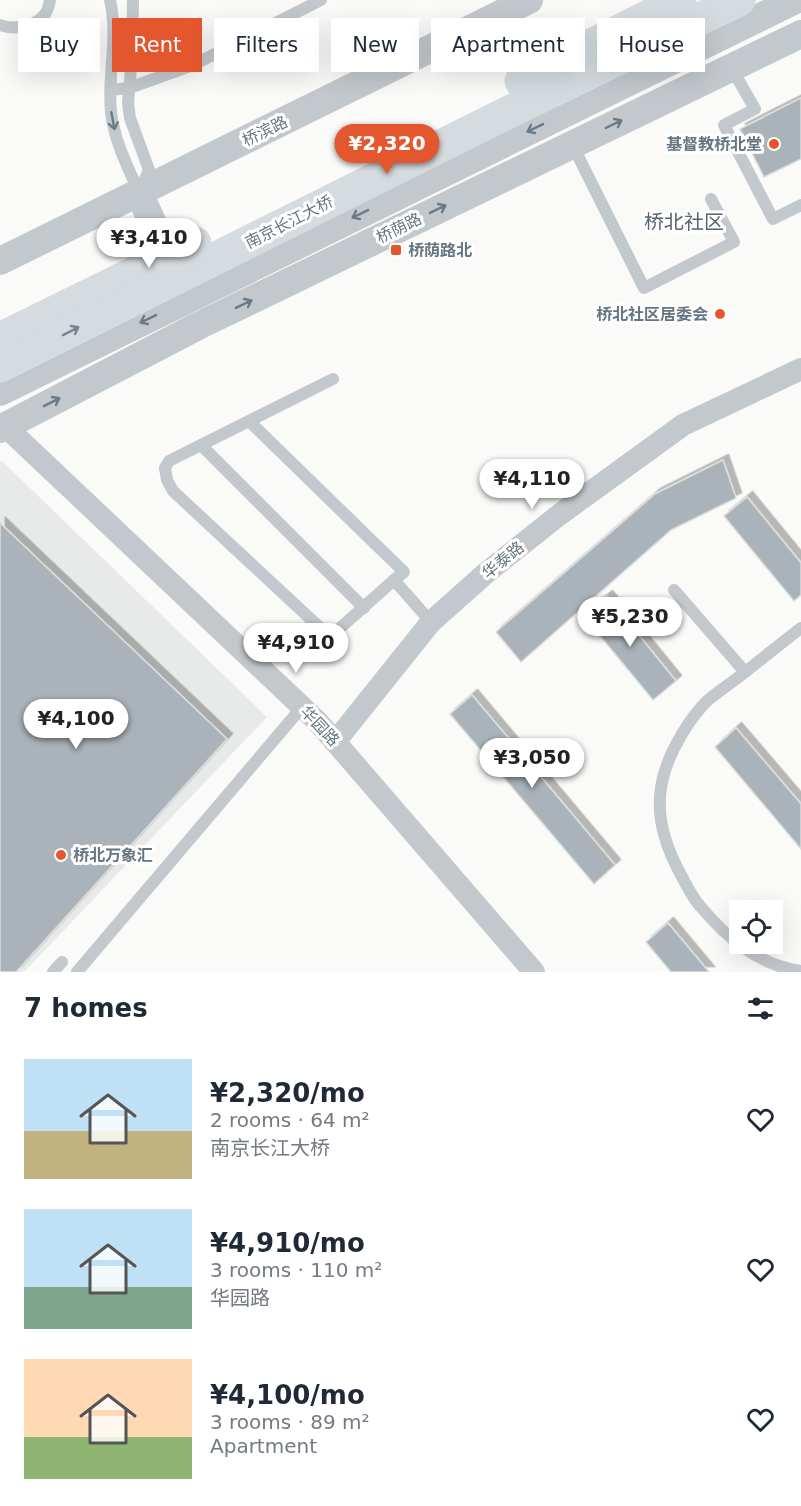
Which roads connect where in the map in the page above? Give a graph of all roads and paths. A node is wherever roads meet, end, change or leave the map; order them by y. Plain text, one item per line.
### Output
1 (50, 0) edge
2 (110, 0) edge
3 (133, 0) edge
4 (321, 0) edge
5 (529, 0) edge
6 (680, 0) edge
7 (699, 0) edge
8 (740, 0) edge
9 (795, 0) edge
10 (0, 25) edge
11 (801, 34) edge
12 (717, 38) junction
13 (731, 67) junction
14 (129, 88) junction
15 (111, 90) junction
16 (572, 144) junction
17 (139, 193) junction
18 (711, 199) dead end
19 (801, 205) edge
20 (0, 261) edge
21 (188, 299) junction
22 (200, 325) junction
23 (0, 339) edge
24 (0, 366) edge
25 (801, 369) edge
26 (333, 379) dead end
27 (0, 392) edge
28 (249, 421) junction
29 (2, 428) edge
30 (201, 445) junction
31 (394, 580) junction
32 (674, 590) dead end
33 (364, 608) junction
34 (431, 622) junction
35 (801, 628) edge
36 (745, 672) junction
37 (302, 707) junction
38 (335, 742) junction
39 (62, 962) dead end
40 (797, 971) edge
41 (53, 972) edge
42 (77, 972) edge
43 (534, 972) edge

1 - 10 lane
2 - 15 lane
3 - 14 lane
4 - 14 lane
5 - 17 street, 桥滨路
6 - 23 highway, 南京长江大桥
7 - 12 street
24 -> 8 highway, 南京长江大桥
9 - 12 street, 桥荫路
11 - 13 street, 桥荫路
12 - 13 street
12 -> 21 street, 桥荫路
16 -> 13 street, 桥荫路
13 - 19 lane
14 - 15 lane
14 - 17 lane
15 -> 17 lane
16 - 18 lane
22 -> 16 street, 桥荫路
17 - 20 street, 桥滨路
17 - 21 street
21 - 22 street
21 -> 27 street, 桥荫路
29 -> 22 street, 桥荫路
25 - 34 street, 华泰路
26 - 28 lane
28 - 30 lane
28 - 31 lane
29 - 37 street, 华园路
30 - 33 lane
30 - 33 lane
31 - 33 lane
31 - 34 lane
32 - 36 lane
34 - 38 street, 华泰路
35 - 36 lane
36 - 40 lane
37 - 38 street, 华园路
37 - 42 lane
38 - 43 street, 华园路
39 - 41 lane

